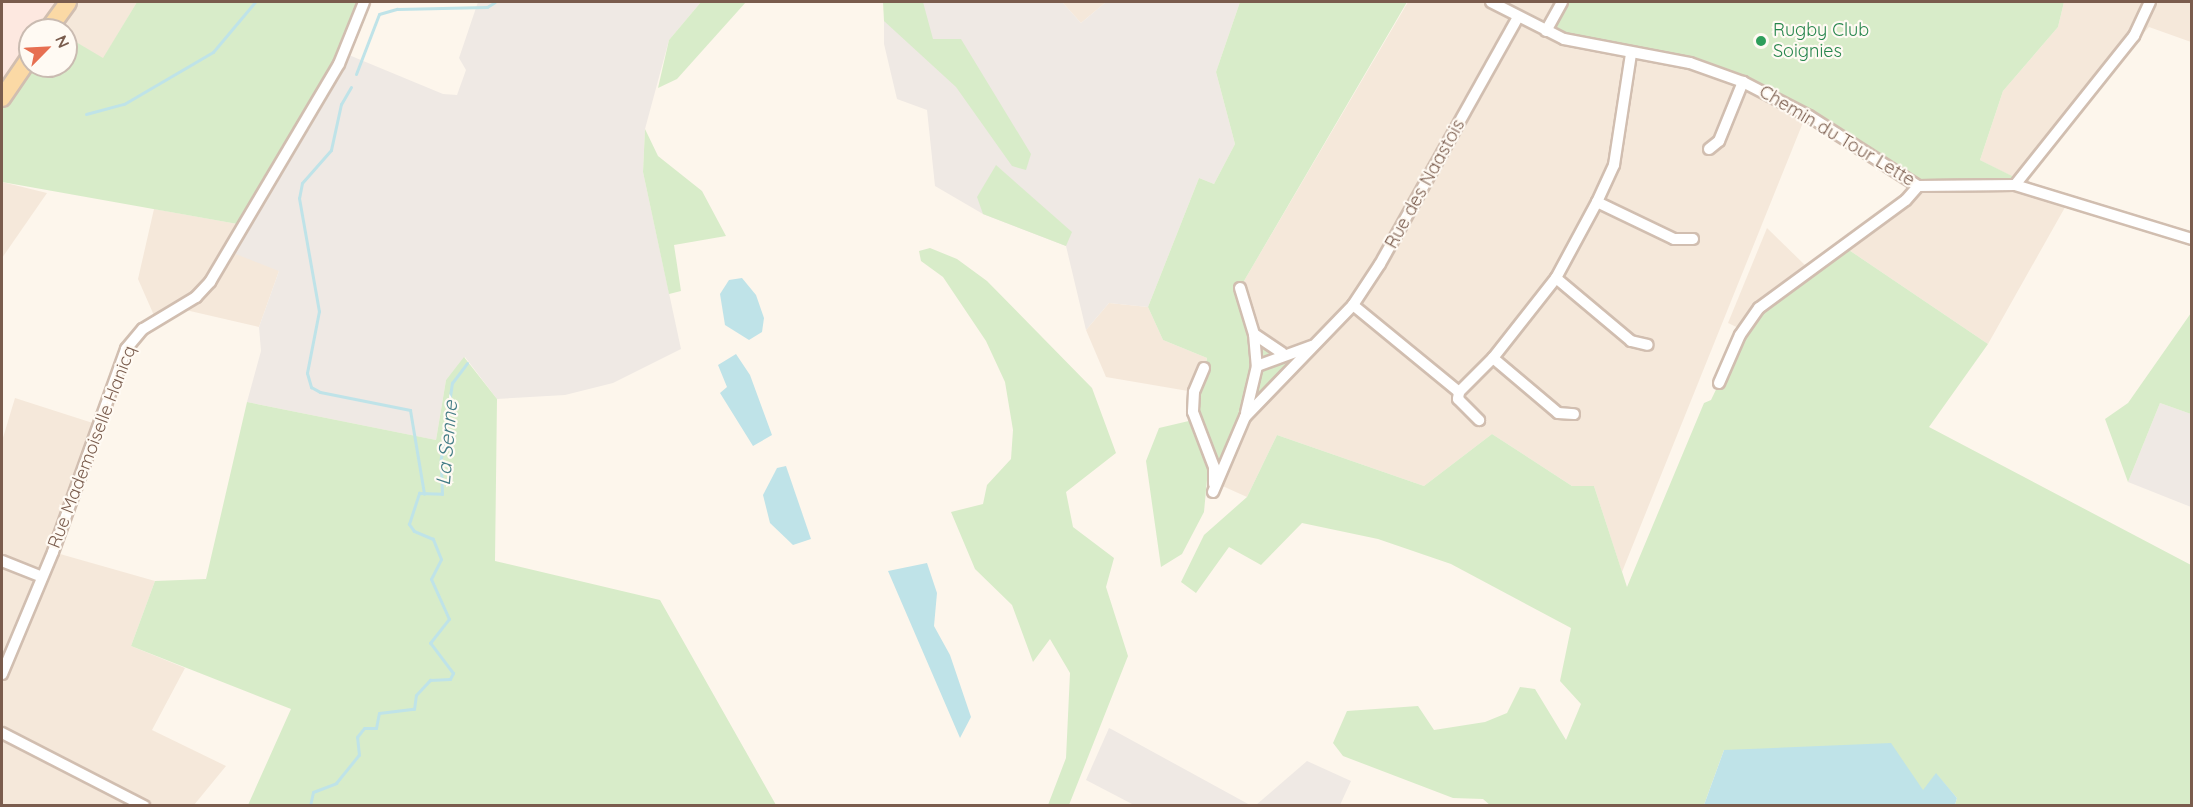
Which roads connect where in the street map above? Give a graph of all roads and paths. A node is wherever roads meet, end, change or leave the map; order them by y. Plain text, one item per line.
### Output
1 (68, 2) edge
2 (364, 2) edge
3 (1491, 2) edge
4 (1562, 2) edge
5 (2150, 2) edge
6 (1518, 16) junction
7 (57, 18) edge
8 (1546, 31) junction
9 (1631, 54) junction
10 (18, 75) edge
11 (1743, 82) junction
12 (2, 98) edge
13 (1709, 149) dead end
14 (2015, 185) junction
15 (1918, 186) junction
16 (1598, 202) junction
17 (1693, 239) dead end
18 (2192, 239) edge
19 (1556, 278) junction
20 (1240, 288) dead end
21 (1353, 305) junction
22 (1254, 334) junction
23 (1318, 342) junction
24 (1648, 345) dead end
25 (1282, 353) junction
26 (1493, 358) junction
27 (1257, 366) junction
28 (1204, 368) dead end
29 (1719, 382) dead end
30 (1459, 392) junction
31 (1574, 414) dead end
32 (1245, 417) junction
33 (1479, 420) dead end
34 (1210, 454) junction
35 (1228, 457) junction
36 (2, 561) edge
37 (42, 577) junction
38 (2, 674) edge
39 (2, 733) edge
40 (144, 806) edge

1 - 7 main road
2 - 37 street, Rue Mademoiselle Hanicq
3 - 6 street, Chemin du Tour Lette
4 - 8 street
5 - 14 street
6 - 8 street, Chemin du Tour Lette
6 - 21 street, Rue des Naastois
8 - 9 street, Chemin du Tour Lette
9 - 11 street, Chemin du Tour Lette
9 - 16 street
10 - 12 main road
11 - 13 street
11 - 15 street, Chemin du Tour Lette
14 - 15 street, Chemin du Tour Lette
14 - 18 street, Chemin du Tour Lette
15 - 29 street
16 - 17 street
16 - 19 street
19 - 24 street
19 - 26 street
20 - 22 street, Rue des Naastois
21 - 23 street, Rue des Naastois
21 - 30 street
22 - 25 street
22 - 27 street, Rue des Naastois
23 - 25 street, Rue des Naastois
23 - 32 street, Rue des Naastois
25 - 27 street, Rue des Naastois
26 - 30 street
26 - 31 street
27 - 32 street, Rue des Naastois
28 - 34 street, Rue des Naastois
30 - 33 street
32 - 35 street, Rue des Naastois
34 - 35 street
34 - 35 street, Rue des Naastois
36 - 37 street
37 - 38 street, Rue Mademoiselle Hanicq
39 - 40 street

